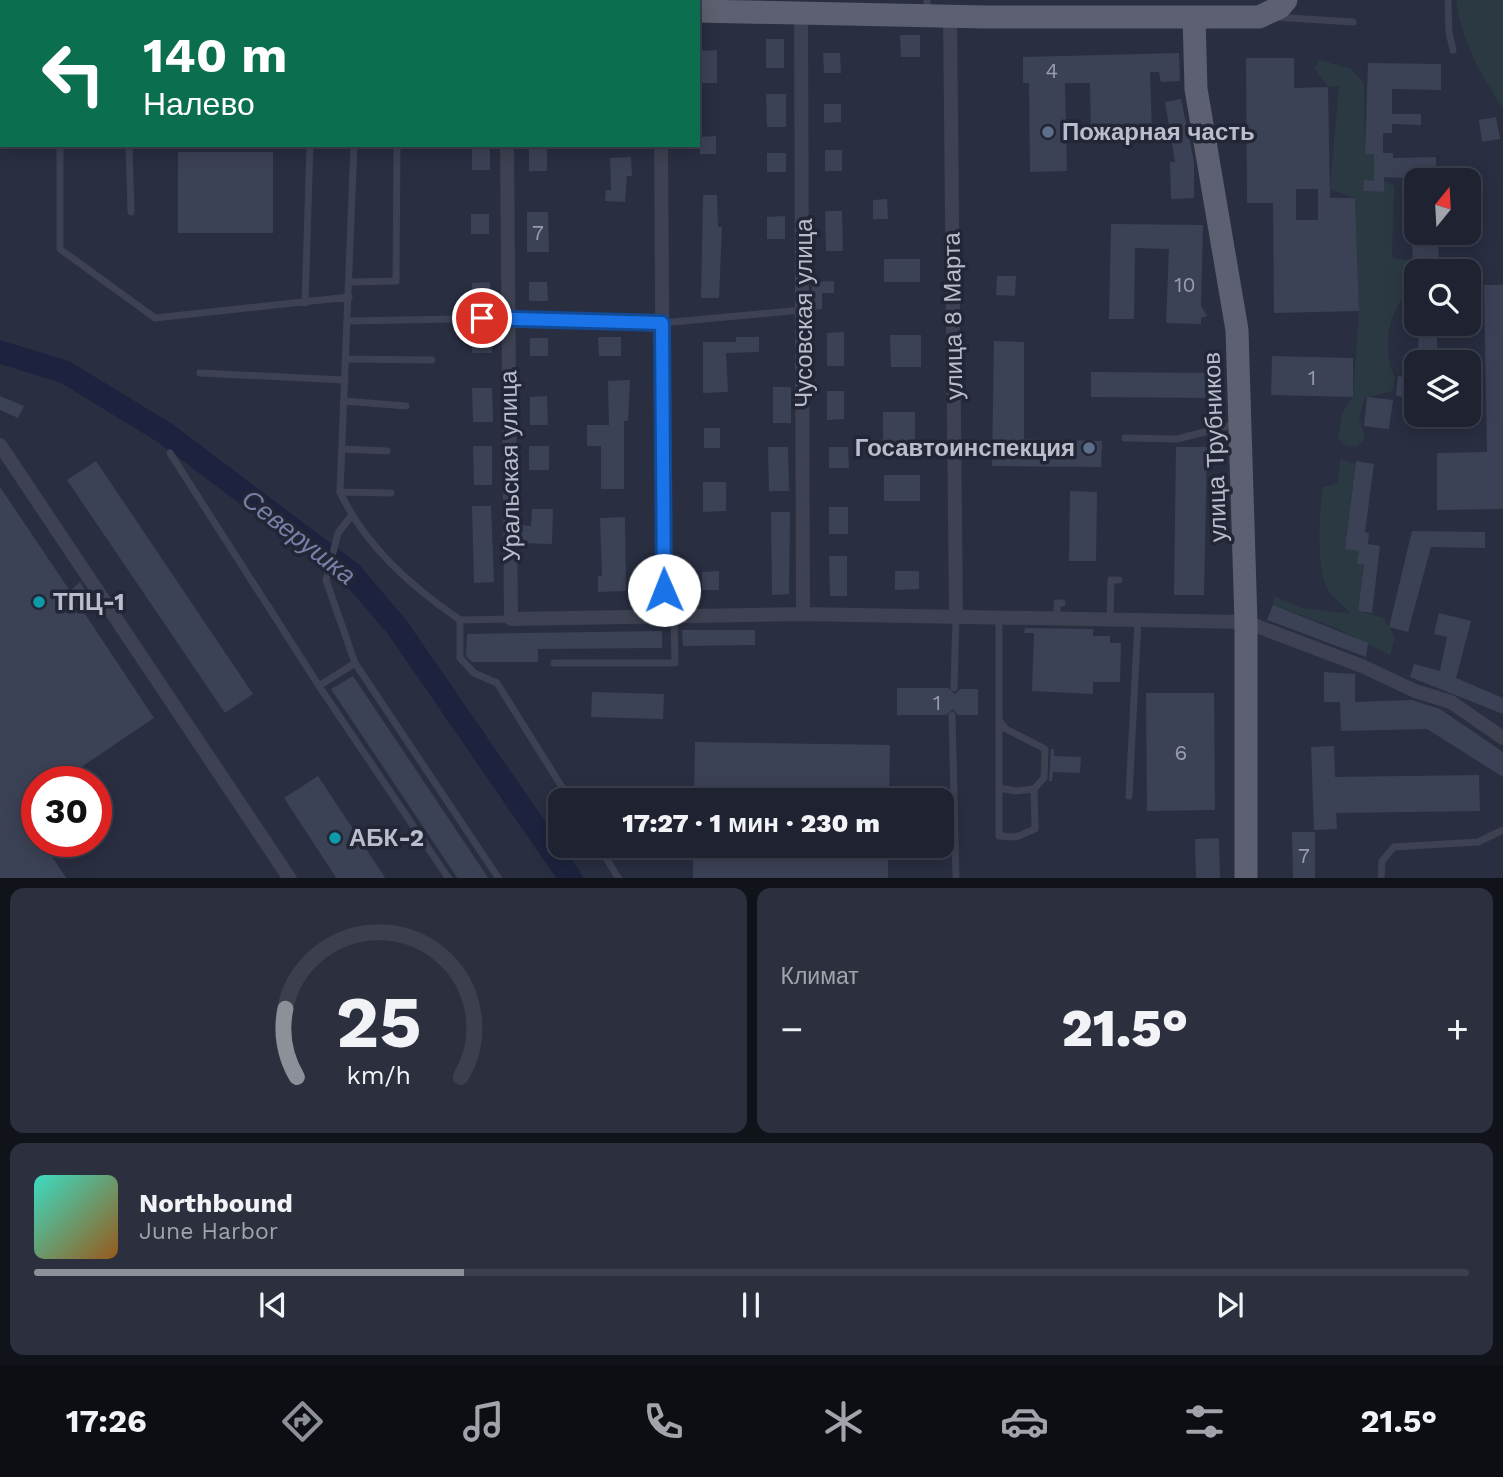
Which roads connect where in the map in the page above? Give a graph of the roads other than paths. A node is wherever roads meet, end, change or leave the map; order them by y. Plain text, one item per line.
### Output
1 (1286, 0) edge
2 (1448, 0) edge
3 (935, 10) edge
4 (700, 11) edge
5 (801, 12) junction
6 (1194, 17) junction
7 (1259, 17) junction
8 (1353, 22) dead end
9 (1453, 50) dead end
10 (60, 147) edge
11 (129, 147) edge
12 (310, 147) edge
13 (354, 147) edge
14 (397, 147) edge
15 (506, 147) edge
16 (661, 147) edge
17 (131, 212) dead end
18 (349, 282) junction
19 (349, 297) junction
20 (305, 303) junction
21 (803, 310) junction
22 (509, 318) junction
23 (349, 321) junction
24 (662, 323) junction
25 (346, 359) junction
26 (432, 360) dead end
27 (200, 373) dead end
28 (345, 380) junction
29 (344, 401) junction
30 (406, 406) dead end
31 (1240, 423) junction
32 (1125, 438) dead end
33 (0, 445) edge
34 (342, 449) junction
35 (387, 451) dead end
36 (170, 453) dead end
37 (340, 492) junction
38 (391, 493) dead end
39 (351, 516) junction
40 (1119, 580) dead end
41 (1062, 603) dead end
42 (803, 614) junction
43 (956, 616) junction
44 (669, 617) junction
45 (999, 617) junction
46 (1057, 618) junction
47 (511, 619) junction
48 (1110, 619) junction
49 (460, 620) junction
50 (1138, 620) junction
51 (1246, 622) junction
52 (355, 663) junction
53 (554, 663) dead end
54 (319, 686) junction
55 (954, 688) dead end
56 (952, 715) dead end
57 (999, 720) junction
58 (1503, 738) edge
59 (563, 788) edge
60 (999, 788) junction
61 (1034, 789) junction
62 (1129, 796) dead end
63 (1503, 830) edge
64 (606, 858) edge
65 (290, 878) edge
66 (449, 878) edge
67 (499, 878) edge
68 (619, 878) edge
69 (956, 878) edge
70 (1246, 878) edge
71 (1381, 878) edge

1 - 7 main road
2 - 9 lane
3 - 5 main road
3 - 6 main road
3 - 43 street, улица 8 Марта
4 - 5 main road
5 - 21 street, Чусовская улица
6 - 7 main road
6 - 31 main road, улица Трубников
7 - 8 lane
10 - 20 lane
11 - 17 lane
12 - 20 lane
13 - 18 lane
14 - 18 lane
15 - 22 street, Уральская улица
16 - 24 street
18 - 19 lane
19 - 20 lane
19 - 23 lane
21 - 24 lane
21 - 42 street, Чусовская улица
22 - 23 lane
22 - 24 lane
22 - 47 street, Уральская улица
23 - 25 lane
24 - 44 street
25 - 26 lane
25 - 28 lane
27 - 28 lane
28 - 29 lane
29 - 30 lane
29 - 34 lane
31 - 32 lane
31 - 51 main road, улица Трубников
33 - 65 street
34 - 35 lane
34 - 37 lane
36 - 54 lane
37 - 38 lane
37 - 39 lane
39 - 49 lane
39 - 52 lane
40 - 48 lane
41 - 46 lane
42 - 43 street
42 - 44 street
43 - 45 street
43 - 55 lane
44 - 47 street
44 - 53 lane
45 - 46 street
45 - 57 lane
46 - 48 street
47 - 49 lane
48 - 50 street
49 - 59 lane
50 - 51 street
50 - 62 lane
51 - 58 street
51 - 70 main road, улица Трубников
52 - 54 lane
52 - 67 lane
54 - 66 lane
56 - 69 lane
57 - 60 lane
57 - 61 lane
60 - 61 lane
60 - 61 lane
63 - 71 lane
64 - 68 lane

